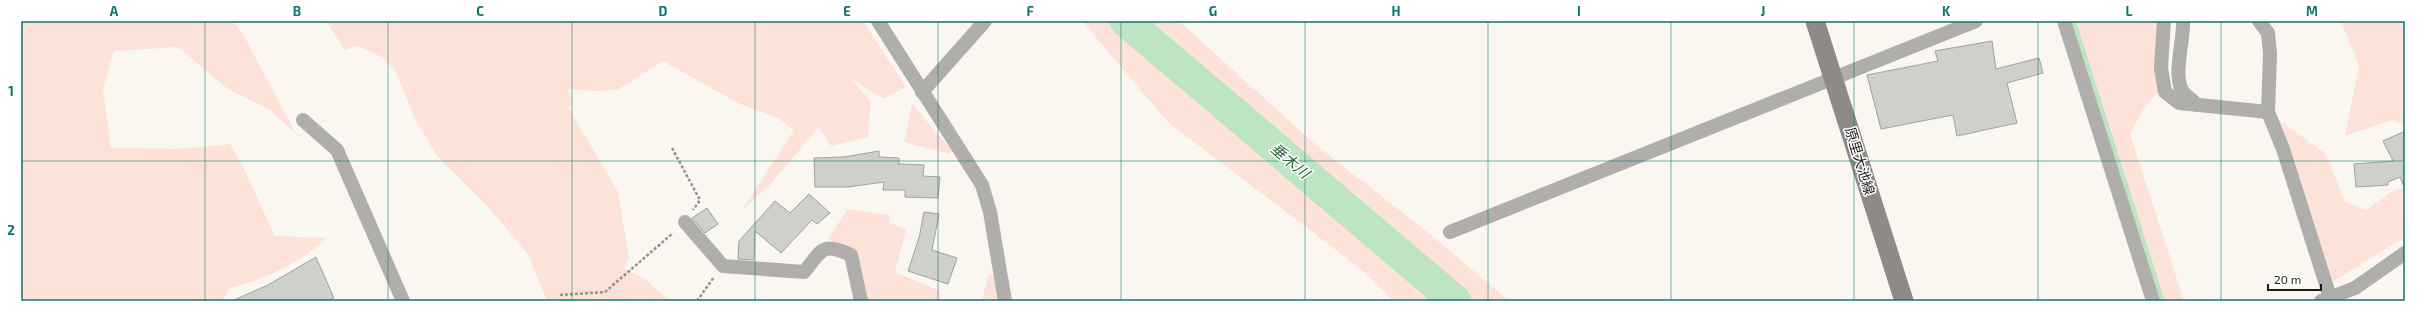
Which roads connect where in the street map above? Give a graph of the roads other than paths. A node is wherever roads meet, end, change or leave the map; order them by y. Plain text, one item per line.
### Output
1 (878, 21) edge
2 (985, 21) edge
3 (1815, 21) edge
4 (1976, 21) edge
5 (2064, 21) edge
6 (2164, 21) edge
7 (2183, 21) edge
8 (2259, 21) edge
9 (1834, 78) junction
10 (922, 92) junction
11 (2198, 105) junction
12 (2268, 112) junction
13 (303, 120) dead end
14 (685, 222) road end
15 (1450, 232) dead end
16 (2405, 253) edge
17 (2325, 299) edge
18 (403, 301) edge
19 (861, 301) edge
20 (1005, 301) edge
21 (1904, 301) edge
22 (2153, 301) edge

1 - 10 street
2 - 10 street
3 - 9 main road, 原里大池線
4 - 9 street
5 - 22 street
6 - 11 street
7 - 11 street
8 - 12 street
9 - 15 street
9 - 21 main road, 原里大池線
10 - 20 street
11 - 12 street
12 - 17 street
13 - 18 street
14 - 19 street
16 - 17 street

